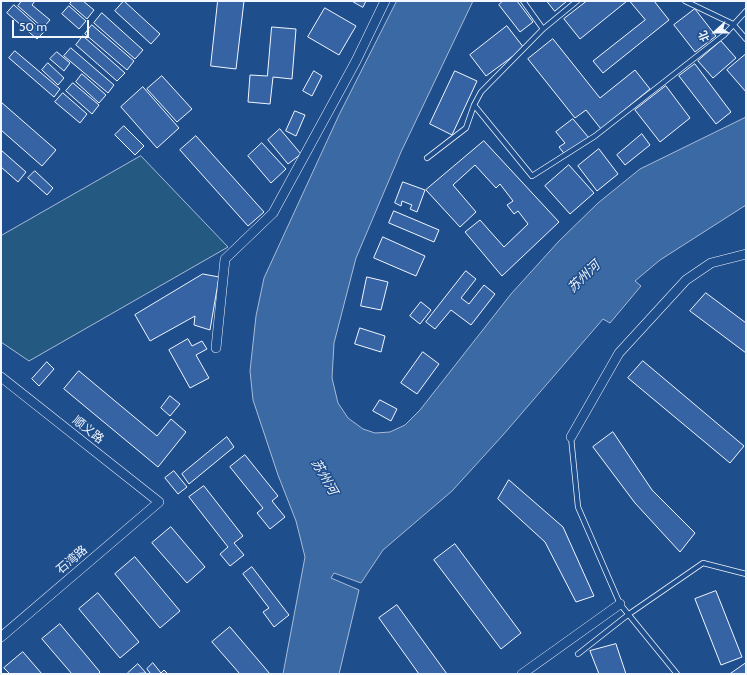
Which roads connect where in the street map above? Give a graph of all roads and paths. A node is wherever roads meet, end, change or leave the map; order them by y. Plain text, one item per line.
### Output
1 (386, 1) edge
2 (523, 1) edge
3 (577, 1) edge
4 (685, 1) edge
5 (746, 11) edge
6 (733, 24) junction
7 (543, 29) junction
8 (746, 39) edge
9 (474, 105) junction
10 (427, 158) dead end
11 (746, 254) edge
12 (216, 348) dead end
13 (1, 377) edge
14 (571, 437) joint
15 (159, 502) joint
16 (746, 574) edge
17 (620, 604) junction
18 (629, 614) junction
19 (1, 637) edge
20 (578, 654) dead end
21 (522, 674) edge
22 (677, 674) edge

1 - 12 street
2 - 7 lane
3 - 7 lane
4 - 6 lane
5 - 6 lane
6 - 8 lane
6 - 9 lane
7 - 9 lane
9 - 10 lane
11 - 14 street
13 - 15 street, 顺义路
14 - 17 lane
15 - 19 street, 石湾路
16 - 18 lane
17 - 18 lane
17 - 21 street
18 - 20 lane
18 - 22 lane

